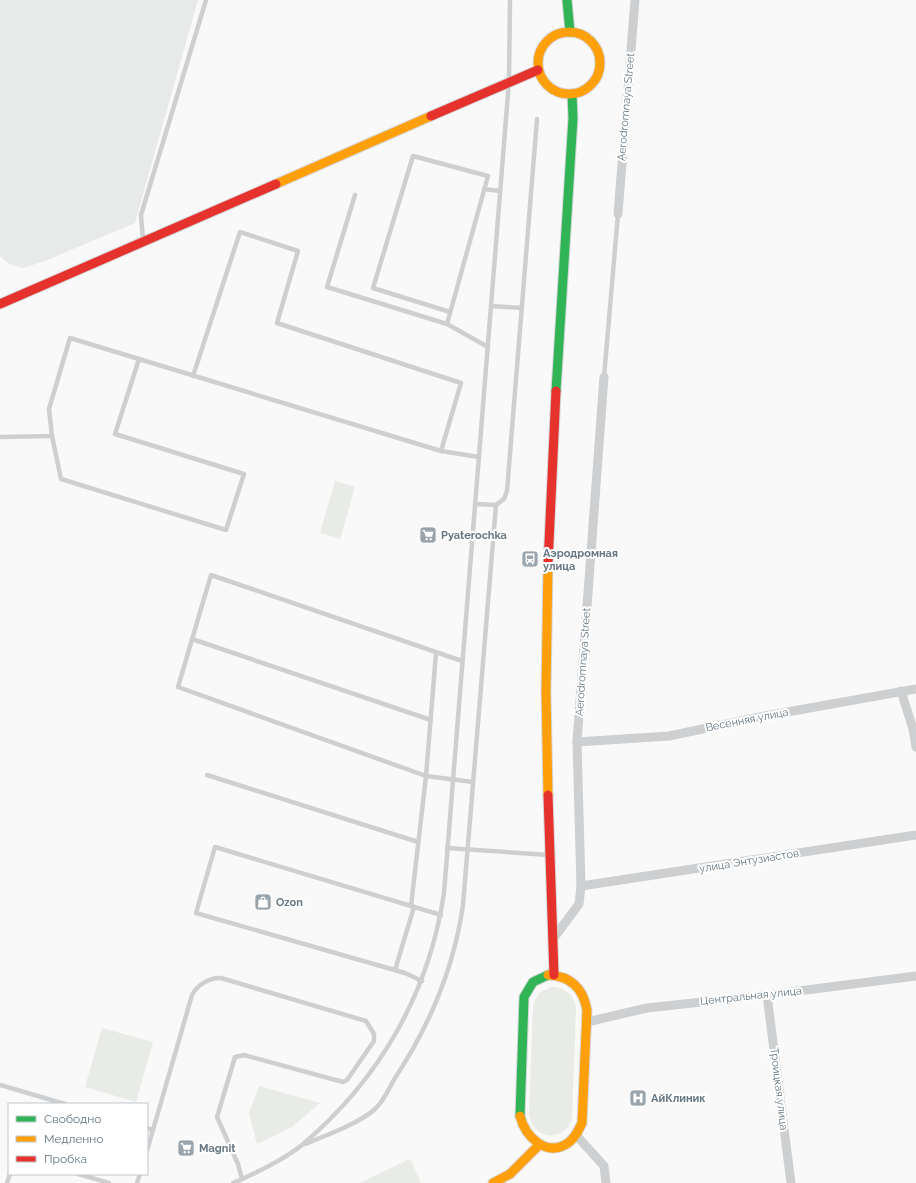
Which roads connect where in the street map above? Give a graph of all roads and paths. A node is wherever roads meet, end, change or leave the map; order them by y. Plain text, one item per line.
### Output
1 (206, 0) edge
2 (510, 0) edge
3 (567, 0) edge
4 (635, 0) edge
5 (570, 32) junction
6 (538, 70) junction
7 (509, 81) junction
8 (572, 95) junction
9 (537, 119) dead end
10 (484, 189) junction
11 (500, 191) junction
12 (355, 195) dead end
13 (618, 214) joint
14 (143, 243) junction
15 (0, 304) edge
16 (491, 306) junction
17 (522, 308) junction
18 (450, 312) junction
19 (447, 324) junction
20 (488, 347) junction
21 (138, 359) junction
22 (194, 376) junction
23 (604, 377) joint
24 (52, 436) junction
25 (0, 437) edge
26 (441, 451) junction
27 (479, 457) junction
28 (475, 504) junction
29 (496, 505) junction
30 (192, 639) junction
31 (436, 653) junction
32 (462, 661) junction
33 (916, 689) edge
34 (902, 691) junction
35 (431, 720) junction
36 (577, 742) junction
37 (916, 747) edge
38 (207, 775) dead end
39 (426, 776) junction
40 (453, 781) junction
41 (474, 782) junction
42 (916, 835) edge
43 (418, 842) junction
44 (447, 848) junction
45 (468, 849) junction
46 (550, 855) junction
47 (581, 886) junction
48 (412, 906) junction
49 (441, 915) junction
50 (553, 939) junction
51 (395, 970) junction
52 (554, 975) junction
53 (916, 976) edge
54 (422, 981) junction
55 (767, 995) junction
56 (587, 1022) junction
57 (0, 1085) edge
58 (62, 1103) edge
59 (148, 1128) edge
60 (153, 1130) junction
61 (577, 1136) junction
62 (301, 1145) junction
63 (540, 1145) junction
64 (148, 1148) edge
65 (81, 1175) edge
66 (242, 1179) junction
67 (109, 1183) edge
68 (233, 1183) edge
69 (493, 1183) edge
70 (606, 1183) edge
71 (791, 1183) edge

1 - 14 lane
2 - 7 lane
3 - 5 street
4 - 13 street, Aerodromnaya Street
5 - 6 street
5 - 8 street
6 - 7 street
6 - 8 street
7 - 11 lane
7 - 14 street
8 - 46 street
9 - 17 lane
10 - 11 lane
10 - 18 lane
10 - 18 lane
11 - 16 lane
12 - 19 lane
13 - 23 lane
14 - 15 street
16 - 17 lane
16 - 20 lane
17 - 29 lane
18 - 19 lane
19 - 20 lane
20 - 27 lane
21 - 22 lane
21 - 24 lane
21 - 24 lane
22 - 26 lane
22 - 26 lane
23 - 36 street, Aerodromnaya Street
24 - 25 lane
26 - 27 lane
27 - 28 lane
28 - 29 lane
28 - 32 lane
29 - 41 lane
30 - 31 lane
30 - 35 lane
30 - 39 lane
31 - 32 lane
31 - 35 lane
32 - 40 lane
33 - 34 street, Весенняя улица
34 - 36 street, Весенняя улица
34 - 37 street
35 - 39 lane
36 - 47 street, Aerodromnaya Street
38 - 43 lane
39 - 40 lane
39 - 43 lane
40 - 41 lane
40 - 44 lane
41 - 45 lane
42 - 47 street, улица Энтузиастов
43 - 48 lane
44 - 45 lane
44 - 49 lane
45 - 46 lane
45 - 62 lane
46 - 50 street
47 - 50 street, Aerodromnaya Street
48 - 49 lane
48 - 51 lane
48 - 51 lane
49 - 54 lane
50 - 52 street
51 - 54 lane
52 - 56 street
52 - 63 street
53 - 55 street, Центральная улица
54 - 62 lane
55 - 56 street, Центральная улица
55 - 71 street, Троицкая улица
56 - 61 street
57 - 58 lane
59 - 60 lane
60 - 64 lane
60 - 66 lane
61 - 63 street
61 - 70 street
62 - 66 lane
63 - 69 street
65 - 67 lane
66 - 68 lane

